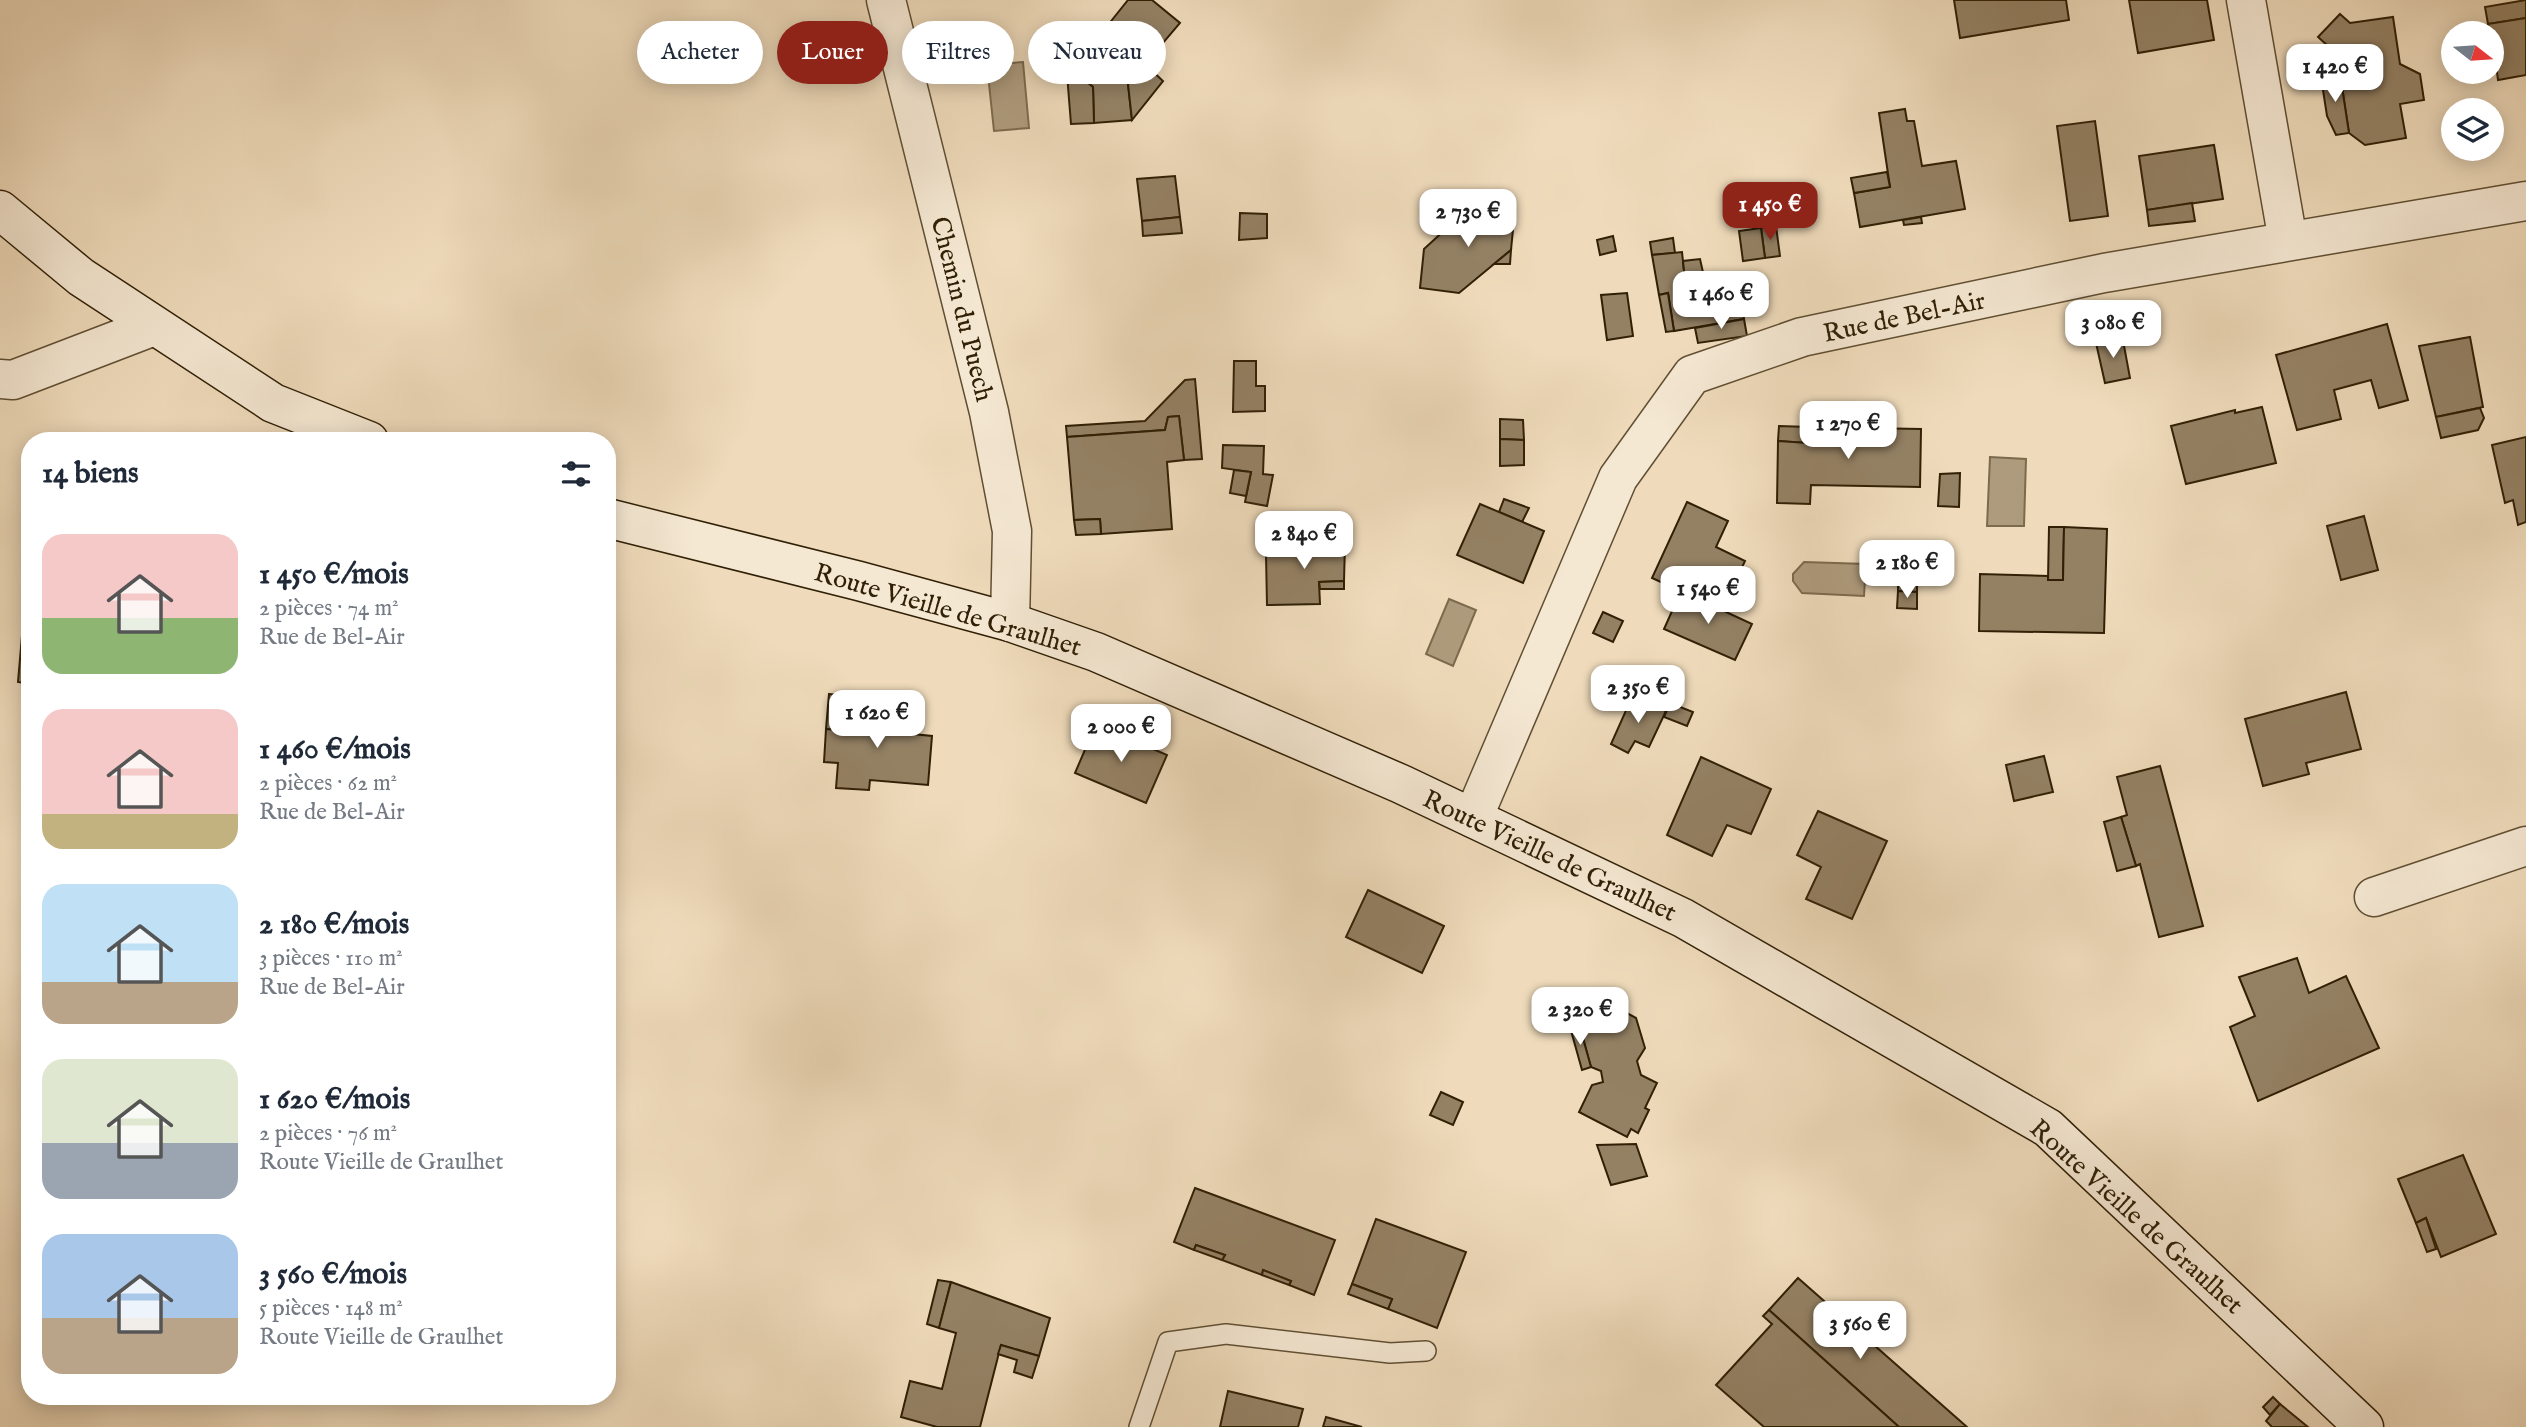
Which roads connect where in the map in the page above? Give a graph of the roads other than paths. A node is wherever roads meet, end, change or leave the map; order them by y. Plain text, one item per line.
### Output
1 (886, 0) edge
2 (2246, 0) edge
3 (2526, 201) edge
4 (0, 210) edge
5 (2288, 242) junction
6 (154, 326) junction
7 (0, 379) edge
8 (346, 432) edge
9 (616, 520) edge
10 (1010, 622) junction
11 (1473, 818) junction
12 (2526, 846) edge
13 (2374, 897) dead end
14 (1426, 1351) dead end
15 (1139, 1427) edge
16 (2364, 1427) edge

1 - 10 street, Chemin du Puech
2 - 5 street
3 - 5 street, Rue de Bel-Air
4 - 6 street
5 - 11 street, Rue de Bel-Air
6 - 7 street
6 - 8 street
9 - 10 street, Route Vieille de Graulhet
10 - 11 street, Route Vieille de Graulhet
11 - 16 street, Route Vieille de Graulhet
12 - 13 street
14 - 15 lane

